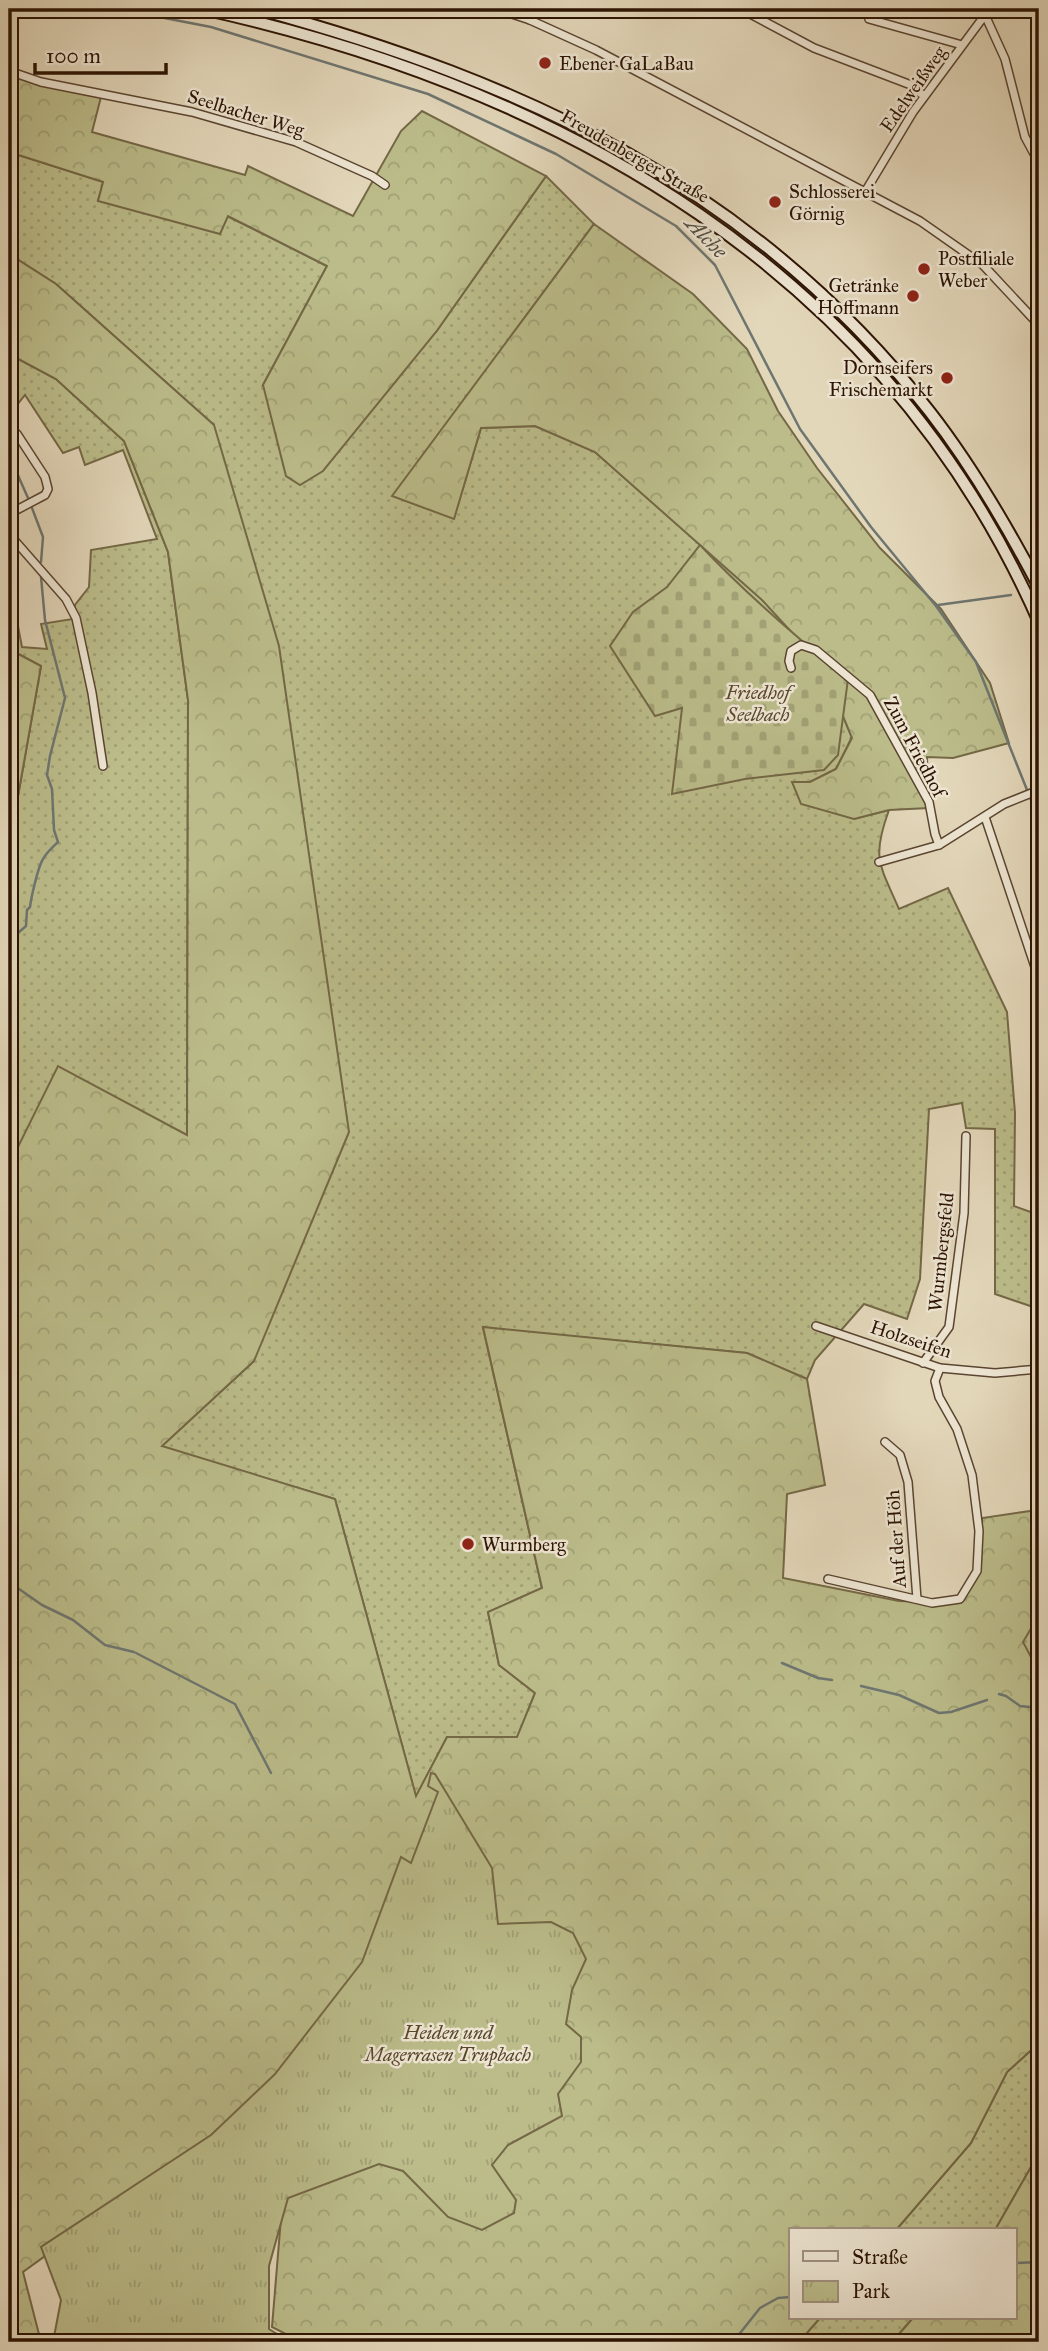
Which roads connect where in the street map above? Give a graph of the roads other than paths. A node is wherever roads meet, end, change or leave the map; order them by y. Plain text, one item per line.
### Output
1 (203, 9) edge
2 (257, 9) edge
3 (497, 9) edge
4 (535, 9) edge
5 (741, 9) edge
6 (993, 9) edge
7 (982, 12) edge
8 (869, 19) dead end
9 (530, 20) junction
10 (962, 45) junction
11 (9, 71) edge
12 (924, 96) junction
13 (1039, 163) edge
14 (385, 185) dead end
15 (865, 192) junction
16 (1039, 325) edge
17 (17, 435) dead end
18 (9, 513) edge
19 (9, 534) edge
20 (1039, 587) edge
21 (1039, 622) edge
22 (791, 668) dead end
23 (103, 766) dead end
24 (1032, 792) edge
25 (985, 817) junction
26 (939, 845) junction
27 (879, 862) dead end
28 (1039, 979) edge
29 (966, 1136) dead end
30 (816, 1326) dead end
31 (923, 1363) junction
32 (940, 1368) junction
33 (1039, 1368) edge
34 (885, 1442) dead end
35 (828, 1579) dead end
36 (916, 1599) junction

1 - 21 main road, Freudenberger Straße
2 - 20 main road, Freudenberger Straße
3 - 9 street
4 - 9 street
5 - 12 street
6 - 7 street, Edelweißweg
7 - 10 street, Edelweißweg
7 - 13 street
8 - 10 street
9 - 15 street
10 - 12 street, Edelweißweg
11 - 14 street, Seelbacher Weg
12 - 15 street, Edelweißweg
15 - 16 street
17 - 18 street
19 - 23 street
22 - 26 street, Zum Friedhof
24 - 25 street
25 - 26 street
25 - 28 street
26 - 27 street
29 - 31 street, Wurmbergsfeld
30 - 31 street, Holzseifen
31 - 32 street, Holzseifen
32 - 33 street, Holzseifen
32 - 36 street, Auf der Höh
34 - 36 street, Auf der Höh
35 - 36 street, Auf der Höh

